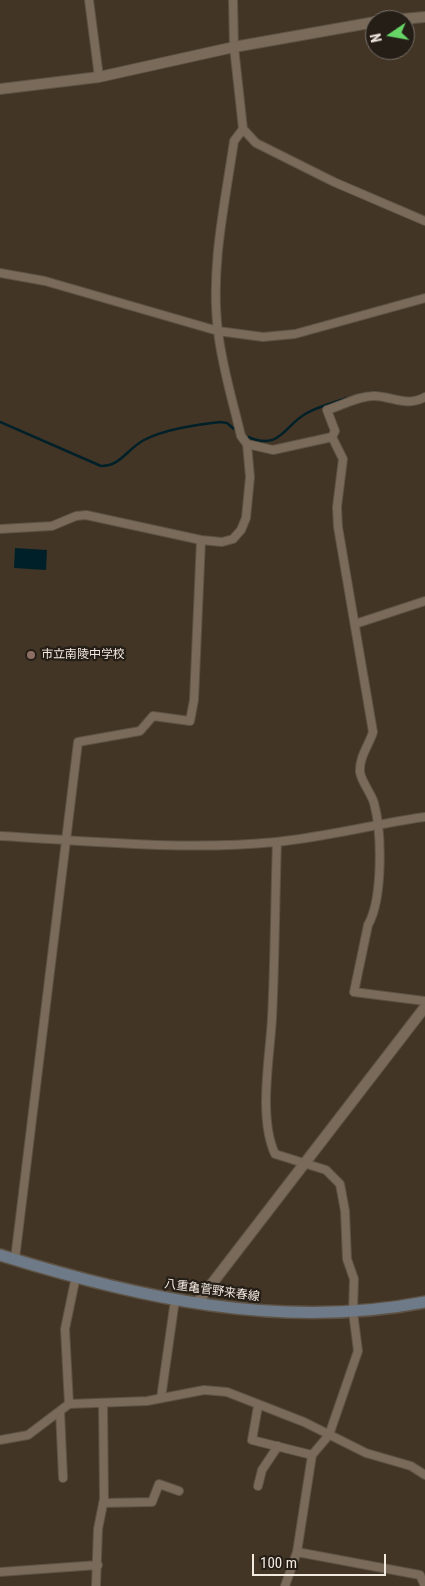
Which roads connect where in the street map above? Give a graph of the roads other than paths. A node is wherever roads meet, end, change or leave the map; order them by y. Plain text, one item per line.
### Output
1 (89, 0) edge
2 (233, 0) edge
3 (365, 24) edge
4 (234, 47) junction
5 (98, 77) junction
6 (0, 89) edge
7 (243, 129) junction
8 (425, 221) edge
9 (0, 273) edge
10 (425, 298) edge
11 (218, 331) junction
12 (425, 397) edge
13 (332, 437) junction
14 (247, 444) junction
15 (0, 529) edge
16 (201, 540) junction
17 (425, 601) edge
18 (355, 624) junction
19 (425, 817) edge
20 (378, 823) junction
21 (0, 836) edge
22 (68, 842) junction
23 (277, 842) junction
24 (425, 1001) edge
25 (425, 1007) edge
26 (304, 1163) junction
27 (0, 1254) edge
28 (15, 1259) junction
29 (76, 1276) junction
30 (175, 1300) junction
31 (425, 1302) edge
32 (197, 1303) junction
33 (353, 1312) junction
34 (161, 1398) junction
35 (103, 1403) junction
36 (69, 1404) junction
37 (258, 1406) junction
38 (60, 1411) junction
39 (329, 1435) junction
40 (0, 1440) edge
41 (278, 1446) junction
42 (312, 1455) junction
43 (425, 1475) edge
44 (63, 1478) dead end
45 (258, 1486) dead end
46 (178, 1490) dead end
47 (103, 1503) junction
48 (297, 1552) junction
49 (98, 1565) junction
50 (0, 1572) edge
51 (96, 1586) edge
52 (286, 1586) edge
53 (425, 1586) edge

1 - 5 street
2 - 4 street
3 - 4 street
4 - 5 street
4 - 7 street
5 - 6 street
7 - 8 street
7 - 11 street
9 - 11 street
10 - 11 street
11 - 14 street
12 - 13 street
13 - 14 street
13 - 18 street
14 - 16 street
15 - 16 street
16 - 22 street
17 - 18 street
18 - 20 street
19 - 20 street
20 - 23 street
20 - 24 street
21 - 22 street
22 - 23 street
22 - 28 street
23 - 26 street
25 - 26 street
26 - 32 street
26 - 33 street
27 - 28 main road, 八重亀菅野来春線
28 - 29 main road, 八重亀菅野来春線
29 - 30 main road, 八重亀菅野来春線
29 - 36 street
30 - 32 main road, 八重亀菅野来春線
30 - 34 street
31 - 33 main road, 八重亀菅野来春線
32 - 33 main road, 八重亀菅野来春線
33 - 39 street
34 - 35 street
34 - 37 street
35 - 36 street
35 - 47 street
36 - 38 street
37 - 39 street
37 - 41 street
38 - 40 street
38 - 44 street
39 - 42 street
39 - 43 street
41 - 42 street
41 - 45 street
42 - 48 street
46 - 47 street
47 - 49 street
48 - 52 street
48 - 53 street
49 - 50 street
49 - 51 street

